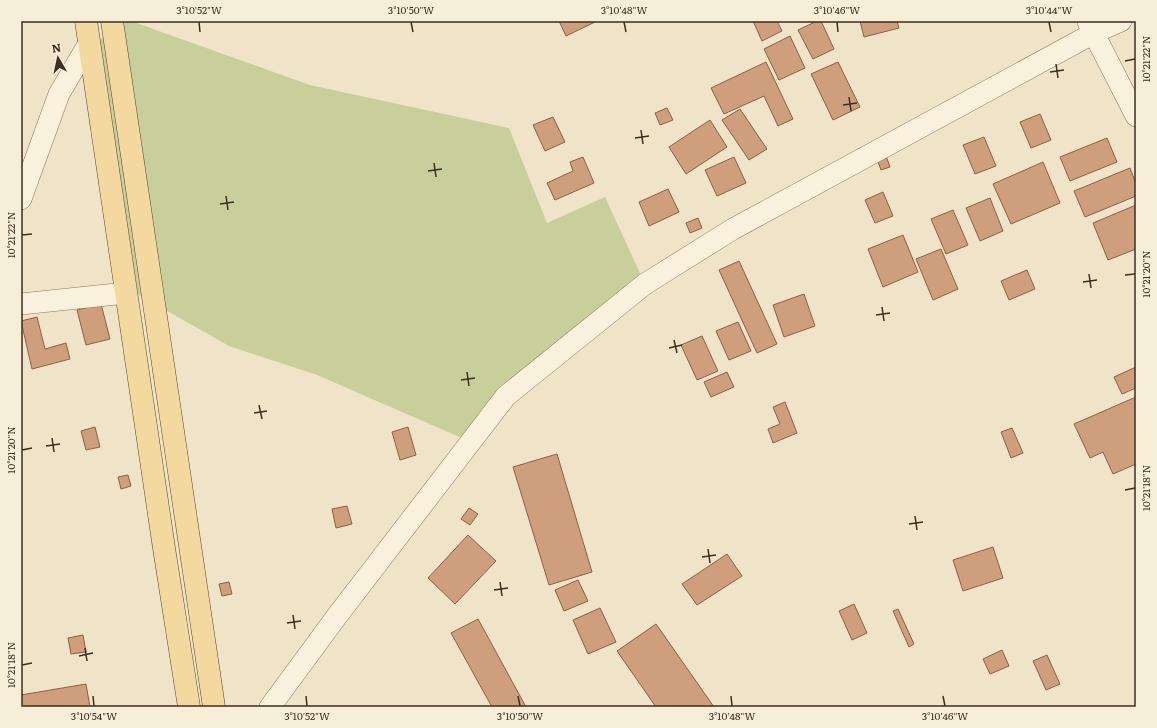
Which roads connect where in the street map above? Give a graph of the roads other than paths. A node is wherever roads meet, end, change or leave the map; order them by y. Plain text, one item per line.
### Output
1 (86, 21) edge
2 (112, 21) edge
3 (1121, 21) edge
4 (1091, 27) edge
5 (89, 43) junction
6 (1136, 116) edge
7 (21, 199) edge
8 (126, 293) junction
9 (21, 304) edge
10 (189, 707) edge
11 (214, 707) edge
12 (270, 707) edge

1 - 5 main road
2 - 11 main road
3 - 4 street
4 - 6 street
4 - 12 street
5 - 7 street
5 - 8 main road
8 - 9 street
8 - 10 main road

